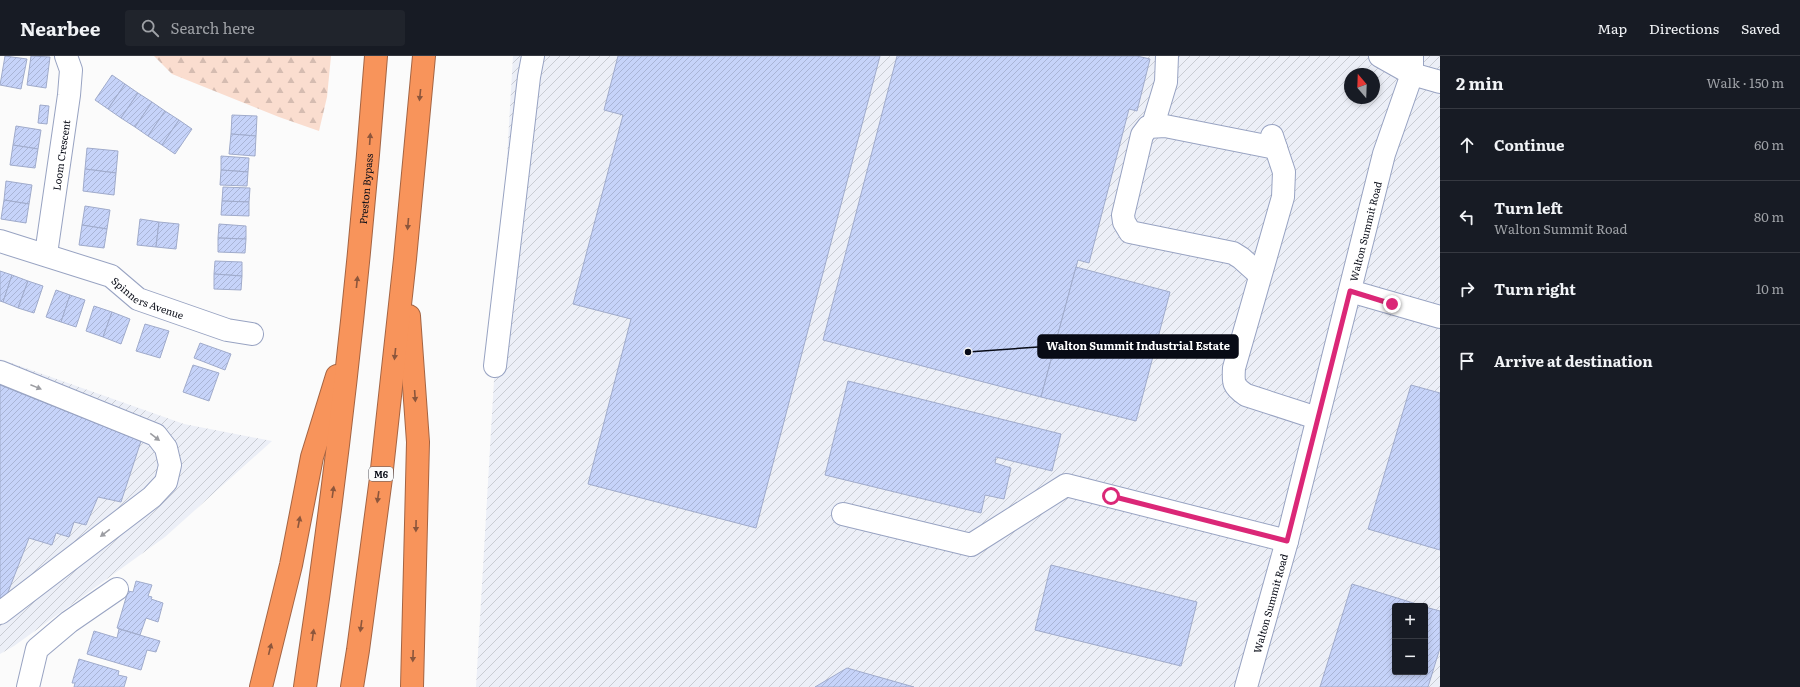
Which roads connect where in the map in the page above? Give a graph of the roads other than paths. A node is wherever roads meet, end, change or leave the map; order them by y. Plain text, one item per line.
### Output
1 (66, 56) edge
2 (376, 56) edge
3 (424, 56) edge
4 (533, 56) edge
5 (1167, 56) edge
6 (1380, 56) edge
7 (1412, 65) edge
8 (1440, 82) edge
9 (1153, 125) junction
10 (0, 241) edge
11 (46, 254) junction
12 (405, 259) junction
13 (1260, 275) junction
14 (1350, 291) junction
15 (1440, 317) edge
16 (353, 321) junction
17 (252, 334) dead end
18 (495, 366) dead end
19 (0, 372) edge
20 (1317, 418) junction
21 (843, 514) dead end
22 (1287, 541) junction
23 (118, 589) dead end
24 (0, 613) edge
25 (28, 687) edge
26 (261, 687) edge
27 (305, 687) edge
28 (352, 687) edge
29 (412, 687) edge
30 (1246, 687) edge

1 - 11 street, Loom Crescent
16 -> 2 highway, Preston Bypass
3 -> 12 highway, M6
4 - 18 street
5 - 9 street
6 - 7 street
7 - 8 street
7 - 14 street, Walton Summit Road
9 - 13 street
9 - 13 street
10 - 11 street, Spinners Avenue
11 - 17 street, Spinners Avenue
12 -> 28 highway, M6
12 -> 29 highway, M6
13 - 20 street
14 - 15 street
14 - 20 street, Walton Summit Road
26 -> 16 highway
27 -> 16 highway
19 -> 24 street
20 - 22 street, Walton Summit Road
21 - 22 street
22 - 30 street, Walton Summit Road
23 - 25 street

